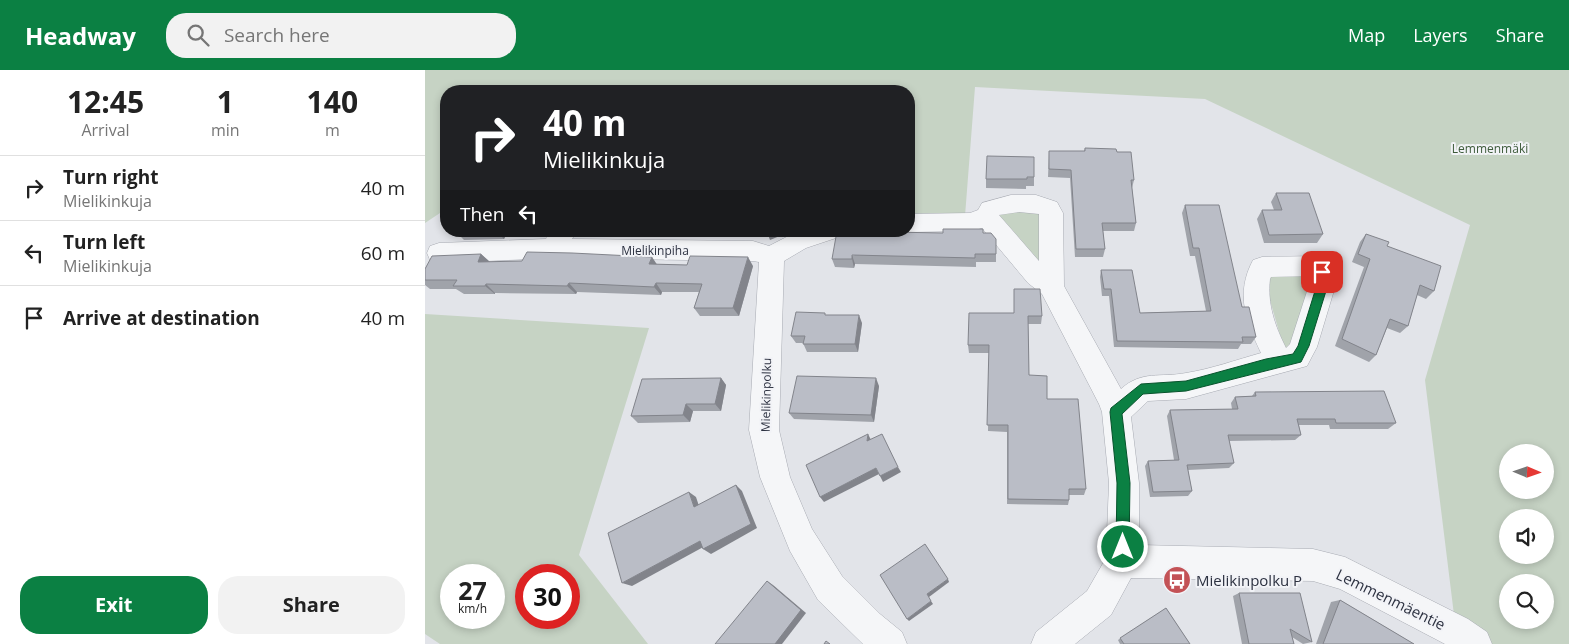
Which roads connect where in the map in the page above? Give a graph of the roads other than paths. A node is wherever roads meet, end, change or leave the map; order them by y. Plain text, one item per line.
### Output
1 (986, 216) junction
2 (915, 223) edge
3 (745, 237) edge
4 (809, 237) edge
5 (561, 240) edge
6 (439, 253) dead end
7 (762, 253) junction
8 (1051, 287) junction
9 (1279, 363) dead end
10 (1116, 412) junction
11 (1123, 561) junction
12 (890, 644) edge
13 (1048, 644) edge
14 (1475, 644) edge

1 - 2 street
1 - 8 street
1 - 8 street
3 - 7 street
4 - 7 street
5 - 6 street, Mielikinpiha
5 - 7 street, Mielikinpiha
7 - 12 street, Mielikinpolku
8 - 10 street
9 - 10 street
10 - 11 street
11 - 13 street
11 - 14 street, Lemmenmäentie

